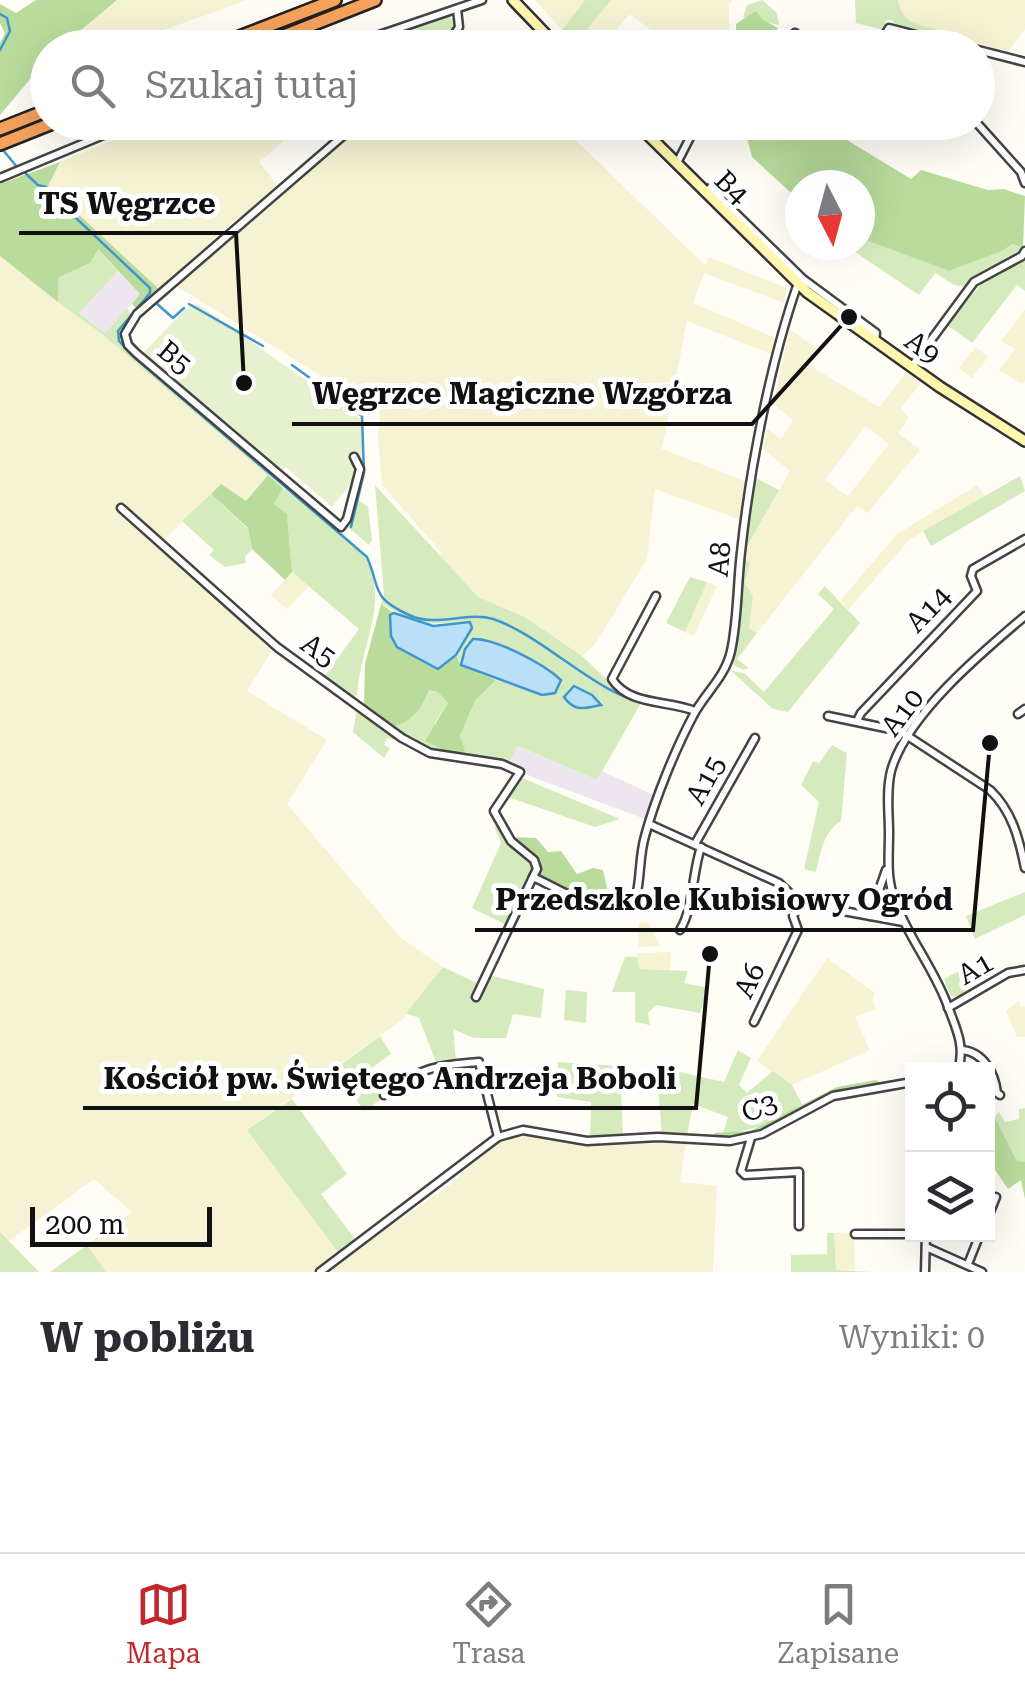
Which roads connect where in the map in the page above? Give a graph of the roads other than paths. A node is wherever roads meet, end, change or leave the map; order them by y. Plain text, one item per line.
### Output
1 (335, 0) edge
2 (375, 0) edge
3 (482, 0) edge
4 (513, 0) edge
5 (457, 10) junction
6 (258, 30) edge
7 (299, 30) edge
8 (396, 30) edge
9 (457, 30) edge
10 (542, 30) edge
11 (995, 54) edge
12 (1025, 62) edge
13 (30, 117) edge
14 (0, 129) edge
15 (30, 132) edge
16 (92, 140) edge
17 (338, 140) edge
18 (653, 140) edge
19 (689, 140) edge
20 (992, 140) edge
21 (0, 144) edge
22 (677, 164) junction
23 (0, 178) edge
24 (1025, 183) edge
25 (705, 193) junction
26 (1025, 250) edge
27 (798, 283) junction
28 (875, 340) junction
29 (912, 366) junction
30 (1025, 441) edge
31 (354, 458) dead end
32 (122, 508) dead end
33 (1025, 539) edge
34 (656, 596) dead end
35 (1025, 616) edge
36 (694, 710) junction
37 (828, 716) dead end
38 (857, 721) junction
39 (907, 734) junction
40 (755, 738) dead end
41 (649, 824) junction
42 (698, 846) junction
43 (1025, 868) edge
44 (887, 869) junction
45 (533, 877) junction
46 (894, 897) junction
47 (875, 902) junction
48 (800, 903) junction
49 (870, 916) junction
50 (903, 922) junction
51 (680, 930) dead end
52 (1025, 970) edge
53 (476, 998) dead end
54 (948, 1008) junction
55 (754, 1022) dead end
56 (962, 1050) junction
57 (960, 1062) edge
58 (905, 1083) edge
59 (384, 1095) dead end
60 (1000, 1095) dead end
61 (498, 1137) junction
62 (751, 1138) junction
63 (799, 1226) dead end
64 (855, 1234) dead end
65 (905, 1234) edge
66 (926, 1242) edge
67 (977, 1242) edge
68 (926, 1246) junction
69 (968, 1264) junction
70 (320, 1272) edge
71 (926, 1272) edge
72 (982, 1272) edge

1 - 6 highway
2 - 7 highway
3 - 5 street
4 - 10 street
5 - 8 street
5 - 9 street
11 - 12 street
13 - 14 highway
15 - 21 highway
16 - 23 street
17 - 31 street, B5
18 - 22 street, B4
19 - 22 street
20 - 24 street
22 - 25 street, B4
25 - 27 street, B4
25 - 28 street
26 - 29 street
27 - 28 street, A9
27 - 36 street, A8
28 - 29 street, A9
29 - 30 street, A9
32 - 45 street, A5
33 - 38 street, A14
34 - 36 street
35 - 39 street, A10
36 - 41 street, A8
37 - 38 street
38 - 39 street
39 - 43 street
39 - 44 street, A10
40 - 42 street, A15
41 - 42 street
41 - 45 street, A8
42 - 48 street
42 - 51 street, A15
44 - 46 street, A10
44 - 47 street, A10
45 - 53 street
46 - 47 street
46 - 50 street, A10
47 - 49 street, A10
48 - 49 street
48 - 55 street, A6
49 - 50 street
50 - 54 street, A10
52 - 54 street, A1
54 - 56 street, A10
56 - 57 street
56 - 60 street
58 - 62 street, C3
59 - 61 street
61 - 62 street, C3
61 - 70 street
62 - 63 street
64 - 65 street
66 - 68 street
67 - 69 street
68 - 69 street
68 - 71 street
69 - 72 street

